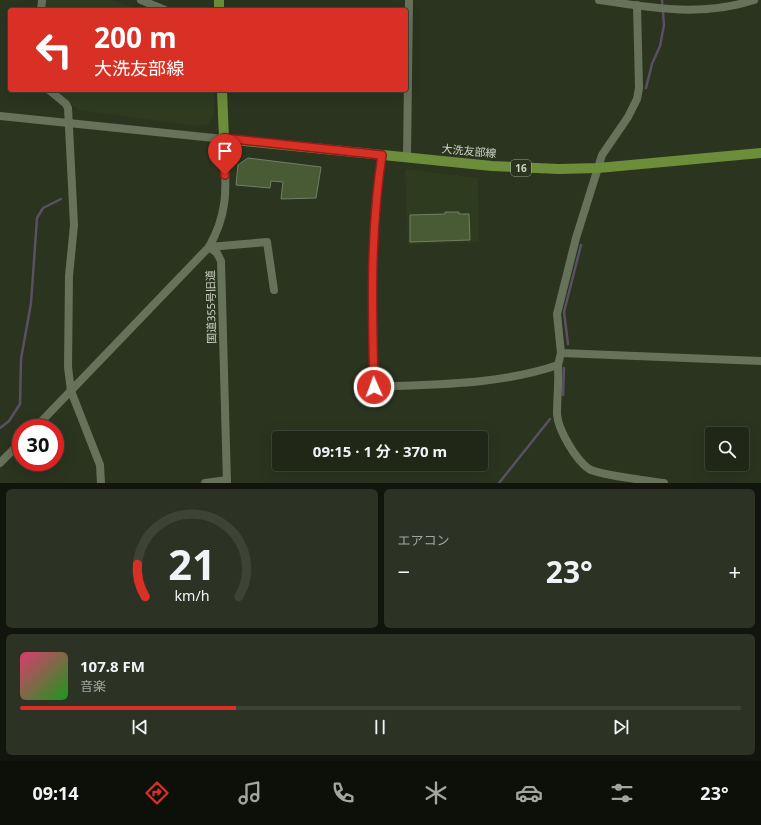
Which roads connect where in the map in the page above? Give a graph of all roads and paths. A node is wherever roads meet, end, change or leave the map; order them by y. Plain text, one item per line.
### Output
1 (142, 0) edge
2 (409, 0) edge
3 (600, 0) edge
4 (754, 0) edge
5 (638, 5) junction
6 (160, 8) edge
7 (408, 78) edge
8 (51, 92) edge
9 (222, 92) edge
10 (408, 92) edge
11 (0, 116) edge
12 (68, 123) junction
13 (224, 138) junction
14 (761, 153) edge
15 (382, 155) junction
16 (407, 157) junction
17 (598, 168) junction
18 (209, 247) junction
19 (274, 290) dead end
20 (561, 353) junction
21 (761, 361) edge
22 (558, 366) junction
23 (71, 391) junction
24 (44, 419) edge
25 (12, 451) edge
26 (0, 463) edge
27 (227, 481) edge
28 (101, 483) edge
29 (205, 483) edge
30 (664, 483) edge

1 - 6 street
2 - 7 street
3 - 5 street
4 - 5 street
5 - 17 street
8 - 12 street
9 - 13 main road
10 - 16 street
11 - 12 street
12 - 13 street
12 - 23 street
13 - 15 main road, 大洗友部線 / 16
13 - 18 street
14 - 17 main road, 大洗友部線 / 16
15 - 16 main road, 大洗友部線 / 16
15 - 22 street
16 - 17 main road, 大洗友部線 / 16
17 - 20 street
18 - 19 street
18 - 23 street
18 - 27 street, 国道355号旧道
20 - 21 street
20 - 22 street
22 - 30 street
23 - 24 street
23 - 28 street
25 - 26 street
27 - 29 street

